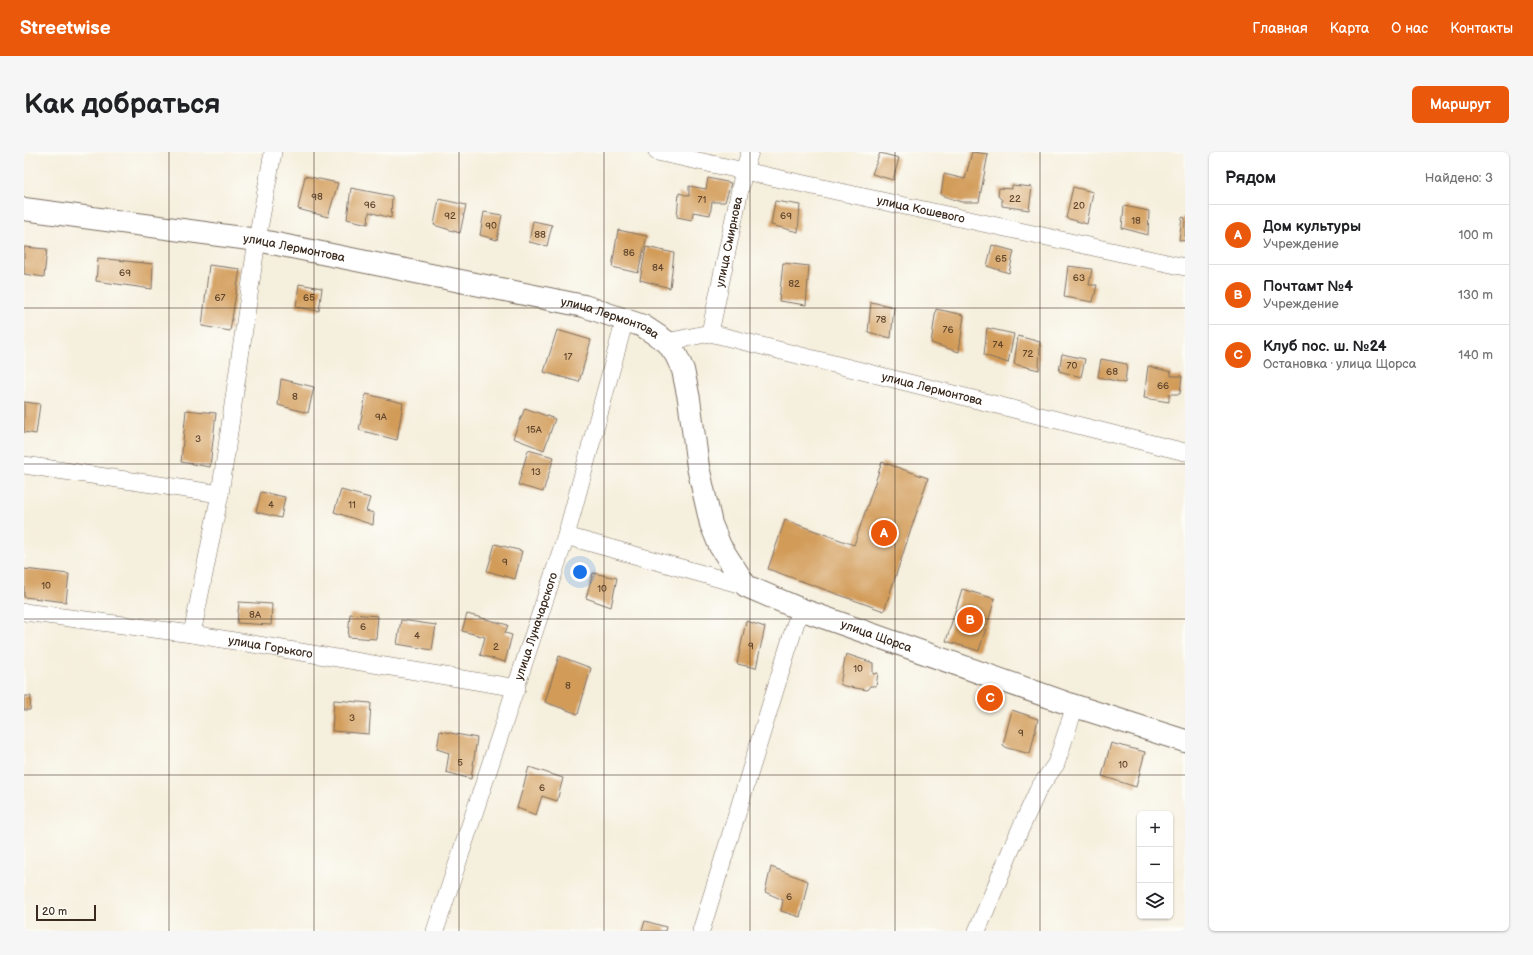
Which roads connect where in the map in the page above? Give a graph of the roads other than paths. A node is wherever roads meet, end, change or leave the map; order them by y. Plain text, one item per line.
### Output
1 (274, 152) edge
2 (657, 152) edge
3 (750, 152) edge
4 (744, 170) junction
5 (24, 209) edge
6 (256, 240) junction
7 (1185, 267) edge
8 (625, 319) junction
9 (710, 333) junction
10 (667, 342) junction
11 (1185, 452) edge
12 (24, 465) edge
13 (220, 494) junction
14 (566, 536) junction
15 (746, 586) junction
16 (800, 609) junction
17 (24, 612) edge
18 (192, 634) junction
19 (517, 688) junction
20 (1075, 706) junction
21 (1185, 741) edge
22 (435, 931) edge
23 (701, 931) edge
24 (977, 931) edge

1 - 6 street
2 - 4 street, улица Кошевого
3 - 4 street, улица Смирнова
4 - 7 street, улица Кошевого
4 - 9 street, улица Смирнова
5 - 6 street, улица Лермонтова
6 - 8 street, улица Лермонтова
6 - 13 street
8 - 10 street, улица Лермонтова
8 - 14 street, улица Луначарского
9 - 10 street, улица Лермонтова
9 - 11 street, улица Лермонтова
10 - 15 street
12 - 13 street
13 - 18 street
14 - 15 street, улица Щорса
14 - 19 street, улица Луначарского
15 - 16 street, улица Щорса
16 - 20 street, улица Щорса
16 - 23 street
17 - 18 street, улица Горького
18 - 19 street, улица Горького
19 - 22 street, улица Луначарского
20 - 21 street, улица Щорса
20 - 24 street

